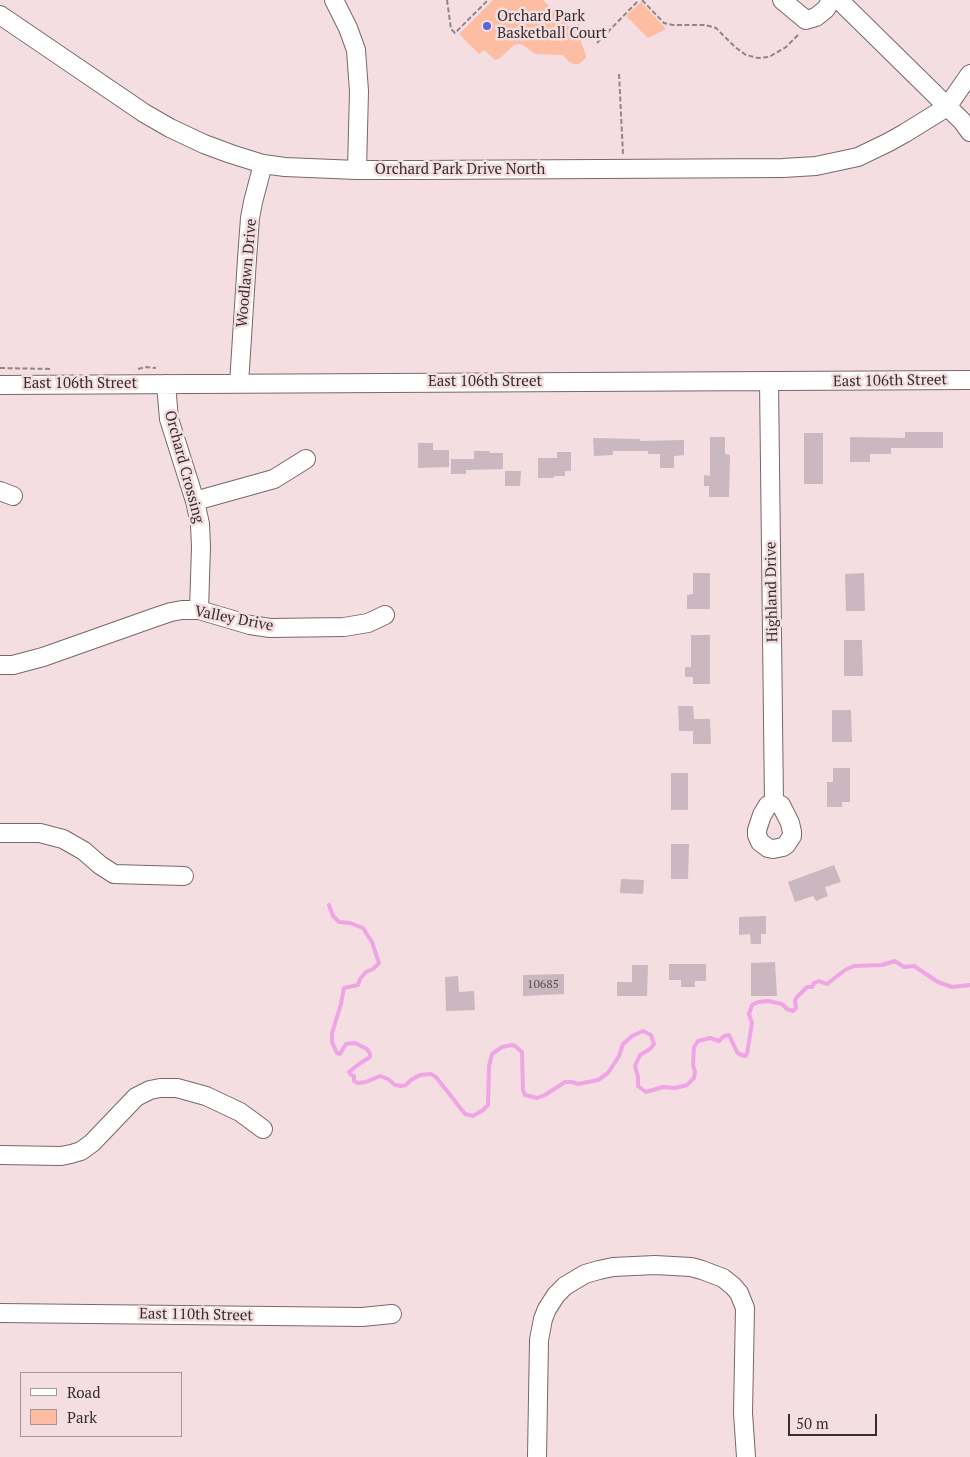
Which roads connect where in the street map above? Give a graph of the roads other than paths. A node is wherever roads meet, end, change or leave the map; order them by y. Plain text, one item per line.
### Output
1 (334, 0) edge
2 (782, 0) edge
3 (831, 0) edge
4 (839, 0) edge
5 (0, 15) edge
6 (970, 74) edge
7 (947, 107) junction
8 (970, 132) edge
9 (263, 164) junction
10 (357, 170) junction
11 (970, 380) edge
12 (770, 381) junction
13 (166, 384) junction
14 (239, 384) junction
15 (0, 385) edge
16 (306, 459) dead end
17 (195, 501) junction
18 (198, 610) junction
19 (385, 614) dead end
20 (0, 665) edge
21 (774, 803) dead end
22 (0, 833) edge
23 (184, 876) dead end
24 (263, 1129) dead end
25 (0, 1155) edge
26 (0, 1313) edge
27 (392, 1314) dead end
28 (537, 1457) edge
29 (746, 1457) edge

1 - 10 street
2 - 3 street
4 - 7 street
5 - 9 street, Orchard Park Drive North
6 - 7 street
7 - 8 street
7 - 10 street, Orchard Park Drive North
9 - 10 street, Orchard Park Drive North
9 - 14 street, Woodlawn Drive
11 - 12 street, East 106th Street
12 - 14 street, East 106th Street
12 - 21 street, Highland Drive
13 - 14 street, East 106th Street
13 - 15 street, East 106th Street
13 - 17 street, Orchard Crossing
16 - 17 street
17 - 18 street, Orchard Crossing
18 - 19 street, Valley Drive
18 - 20 street, Valley Drive
22 - 23 street
24 - 25 street
26 - 27 street, East 110th Street
28 - 29 street

